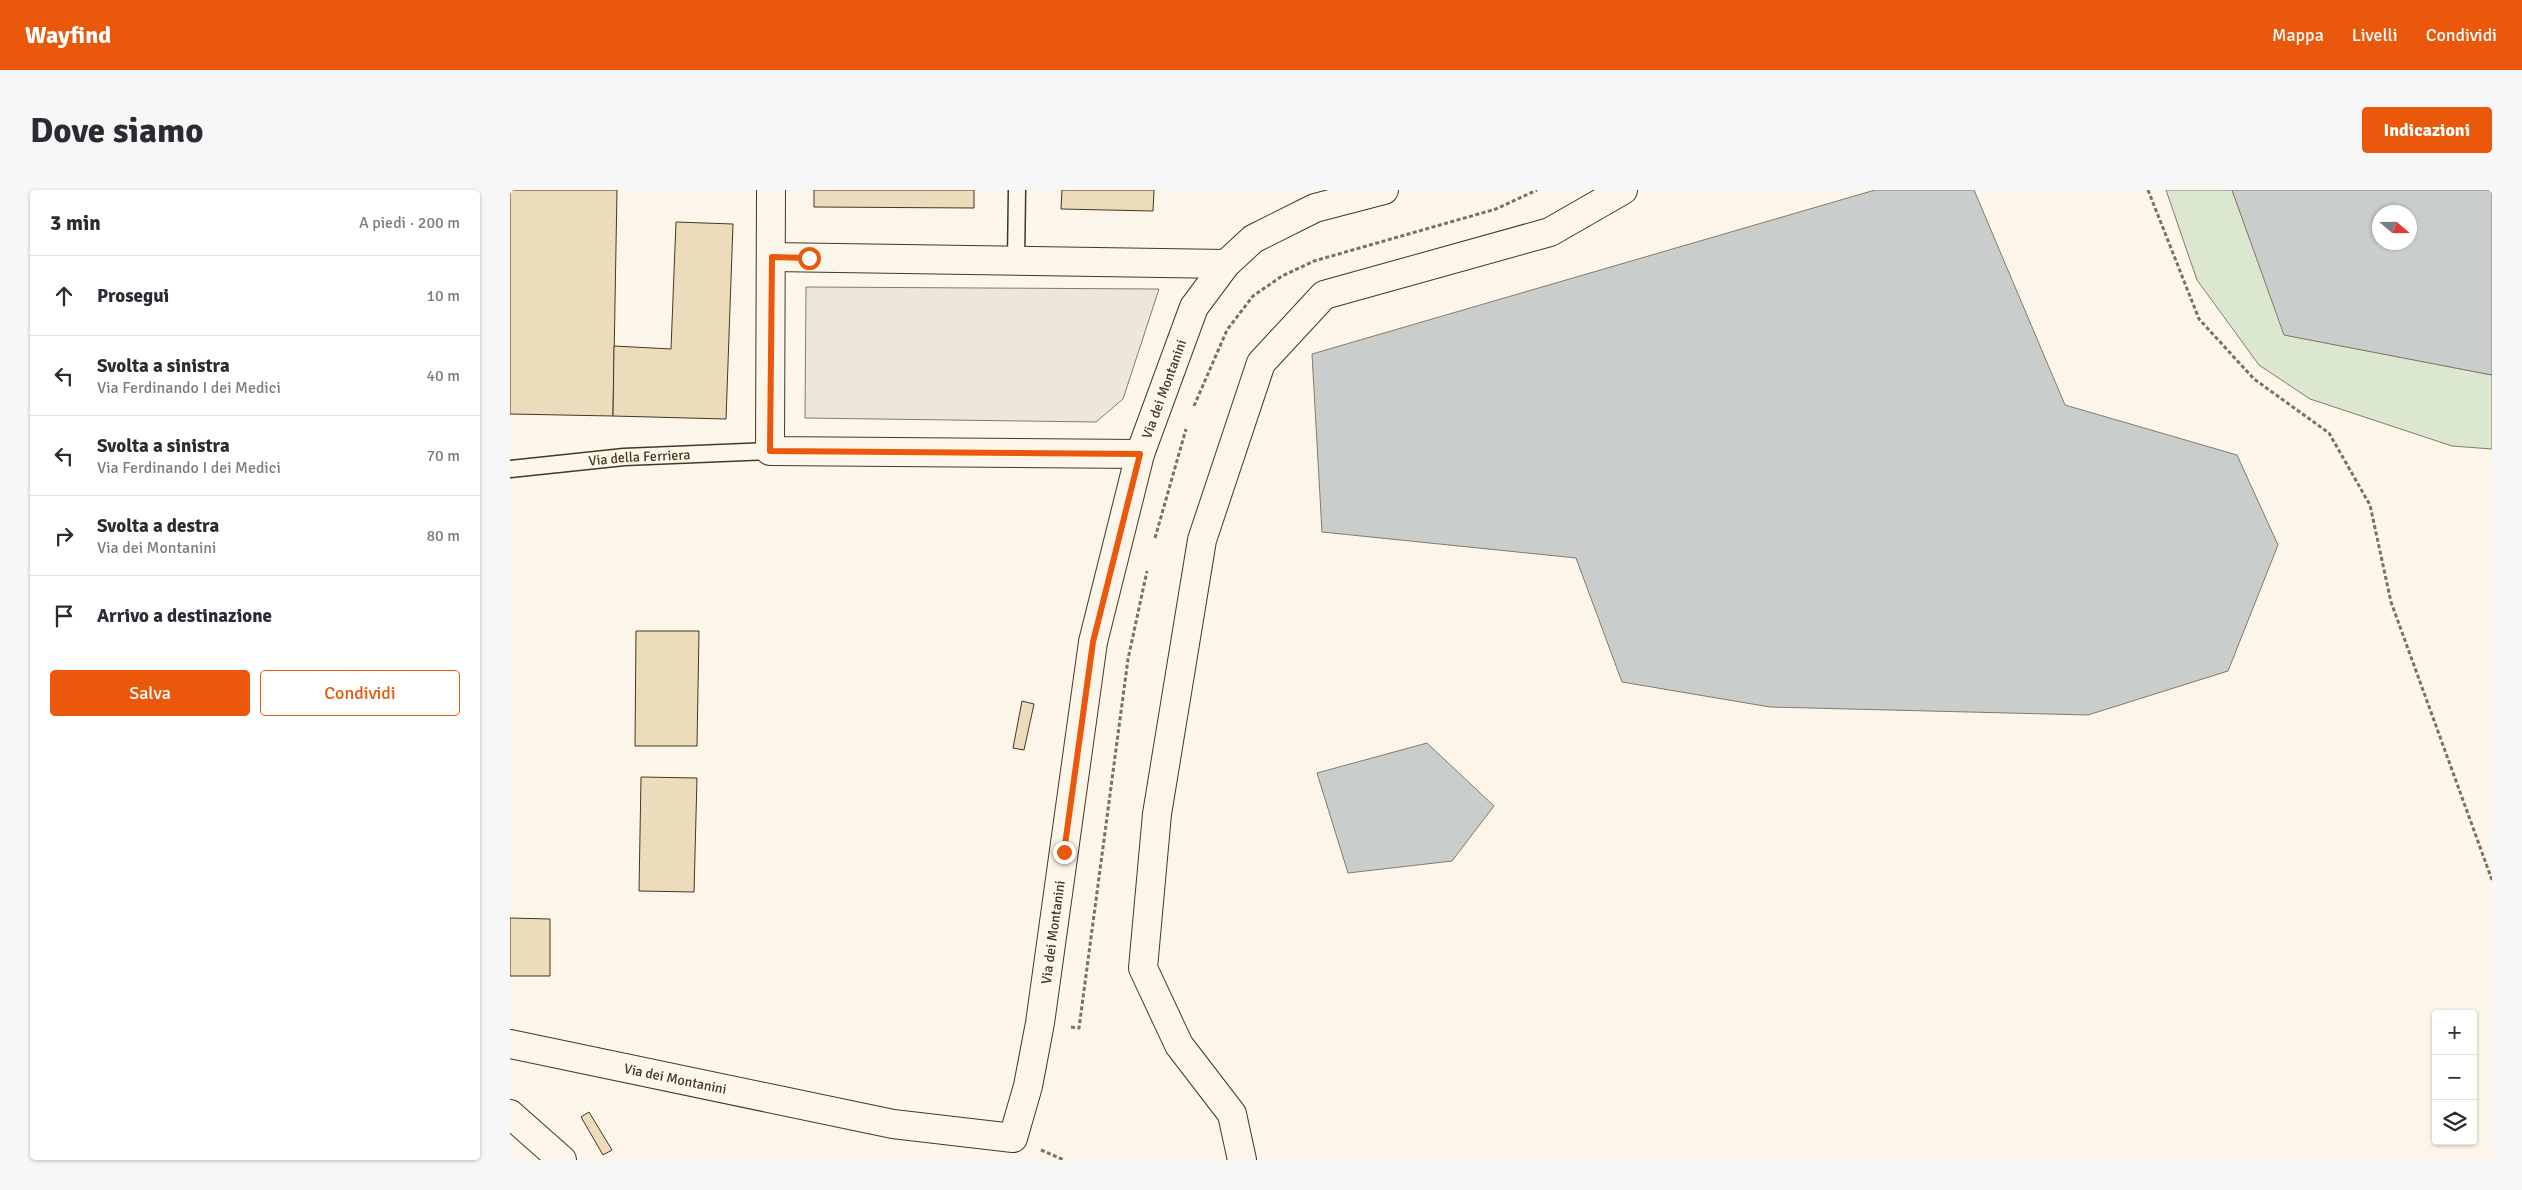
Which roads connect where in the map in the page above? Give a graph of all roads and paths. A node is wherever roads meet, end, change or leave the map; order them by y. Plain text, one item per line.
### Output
1 (770, 190) edge
2 (1017, 190) edge
3 (1384, 190) edge
4 (1623, 190) edge
5 (2148, 190) edge
6 (772, 257) junction
7 (1016, 262) junction
8 (1226, 264) junction
9 (770, 451) junction
10 (1140, 454) junction
11 (510, 469) edge
12 (2492, 880) edge
13 (510, 1044) edge
14 (510, 1114) edge
15 (562, 1160) edge
16 (1242, 1160) edge

1 - 6 street
2 - 7 lane
3 - 8 street, Via dei Montanini
4 - 16 street
5 - 12 path
6 - 7 street
6 - 9 street
7 - 8 street
8 - 10 street, Via dei Montanini
9 - 10 street
9 - 11 lane, Via della Ferriera
10 - 13 street, Via dei Montanini
14 - 15 street

